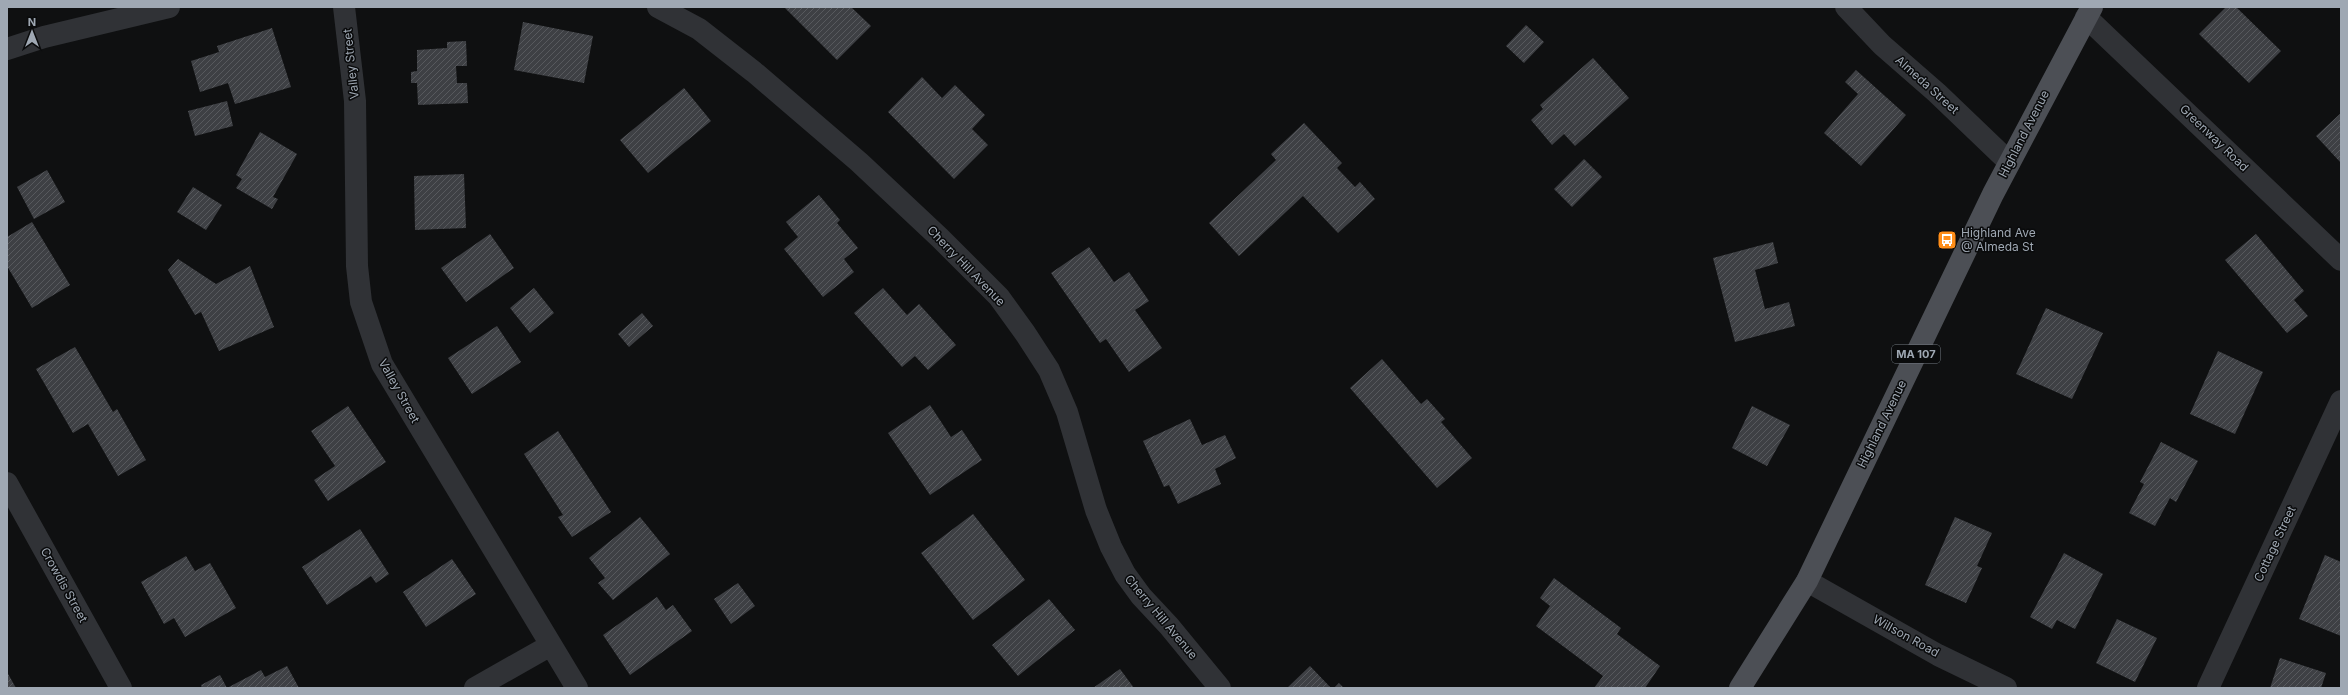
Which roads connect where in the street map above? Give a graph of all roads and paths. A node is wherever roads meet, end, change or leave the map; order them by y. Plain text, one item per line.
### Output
1 (169, 7) edge
2 (344, 7) edge
3 (658, 7) edge
4 (1846, 7) edge
5 (2089, 12) edge
6 (7, 49) edge
7 (2009, 162) junction
8 (2341, 260) edge
9 (2341, 401) edge
10 (7, 483) edge
11 (1807, 581) junction
12 (551, 645) junction
13 (121, 688) edge
14 (475, 688) edge
15 (577, 688) edge
16 (1220, 688) edge
17 (1740, 688) edge
18 (2006, 688) edge
19 (2208, 688) edge

1 - 6 street
2 - 12 street, Valley Street
3 - 16 street, Cherry Hill Avenue
4 - 7 street, Almeda Street
5 - 7 main road, Highland Avenue / MA 107
5 - 8 street, Greenway Road
7 - 11 main road, Highland Avenue / MA 107
9 - 19 street, Cottage Street
10 - 13 street, Crowdis Street
11 - 17 main road, Highland Avenue / MA 107
11 - 18 street, Willson Road
12 - 14 street
12 - 15 street, Valley Street

